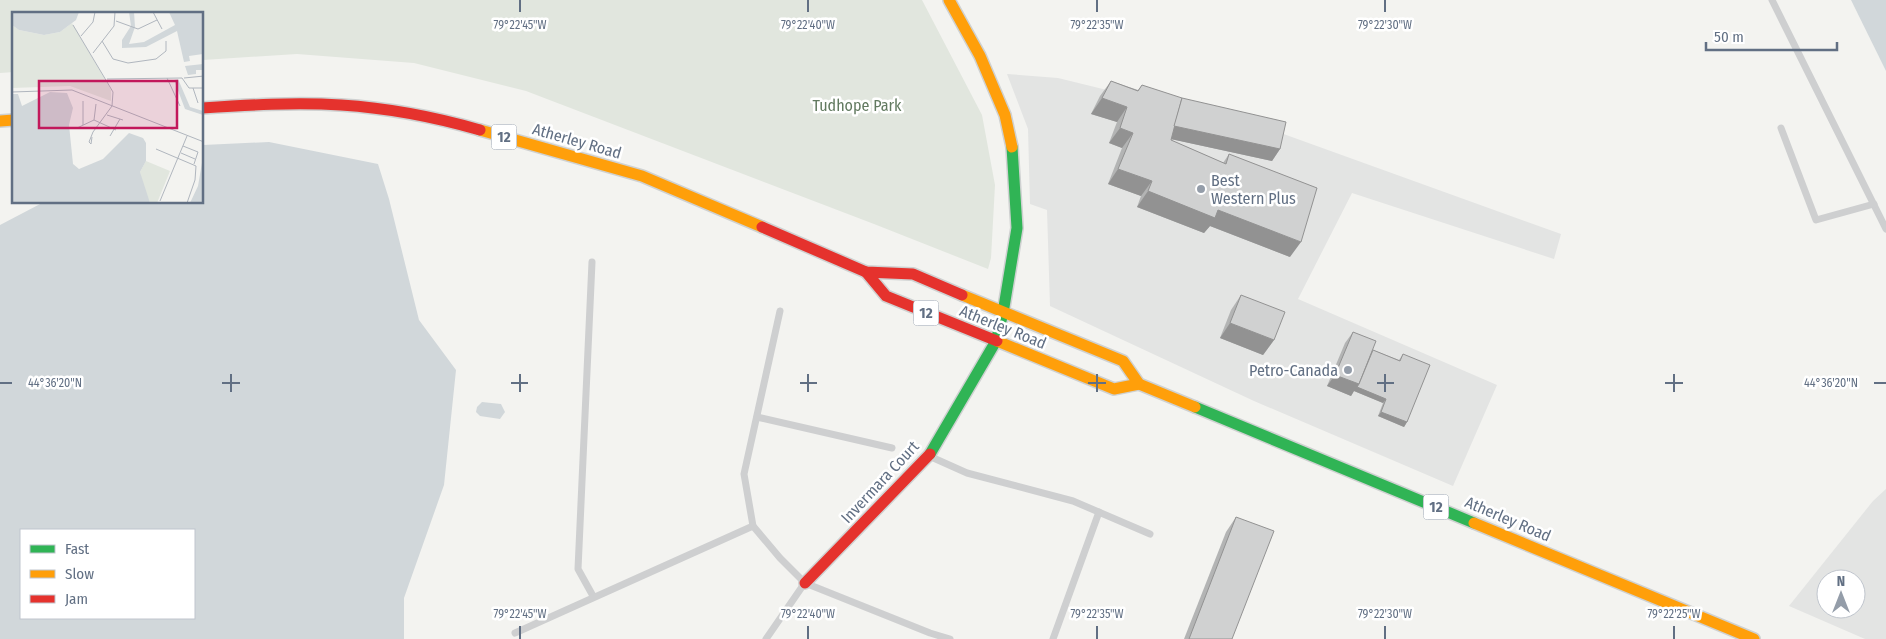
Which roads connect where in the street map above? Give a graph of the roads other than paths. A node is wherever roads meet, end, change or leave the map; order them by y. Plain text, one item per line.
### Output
1 (949, 0) edge
2 (1772, 0) edge
3 (204, 108) edge
4 (1781, 128) dead end
5 (1874, 204) junction
6 (1886, 229) edge
7 (592, 262) dead end
8 (866, 272) junction
9 (780, 311) dead end
10 (1003, 313) junction
11 (996, 341) junction
12 (1139, 384) junction
13 (757, 417) junction
14 (892, 448) dead end
15 (929, 456) junction
16 (1099, 512) junction
17 (752, 526) junction
18 (1150, 534) dead end
19 (805, 583) junction
20 (593, 596) junction
21 (515, 633) dead end
22 (766, 639) edge
23 (950, 639) edge
24 (1053, 639) edge
25 (1754, 639) edge

1 - 10 main road, Invermara Court
2 - 5 lane
3 - 8 main road, Atherley Road / 12
4 - 5 lane
5 - 6 lane
7 - 20 lane
8 - 10 main road, Atherley Road / 12
8 - 11 main road, Atherley Road / 12
9 - 13 lane
10 - 11 main road, Invermara Court
10 - 12 main road, Atherley Road / 12
11 - 12 main road, Atherley Road / 12
11 - 15 main road, Invermara Court
12 - 25 main road, Atherley Road / 12
13 - 14 lane
13 - 17 lane
15 - 16 lane
15 - 19 main road, Invermara Court
16 - 18 lane
16 - 24 lane
17 - 19 lane
17 - 20 lane
19 - 22 lane
19 - 23 lane
20 - 21 lane

